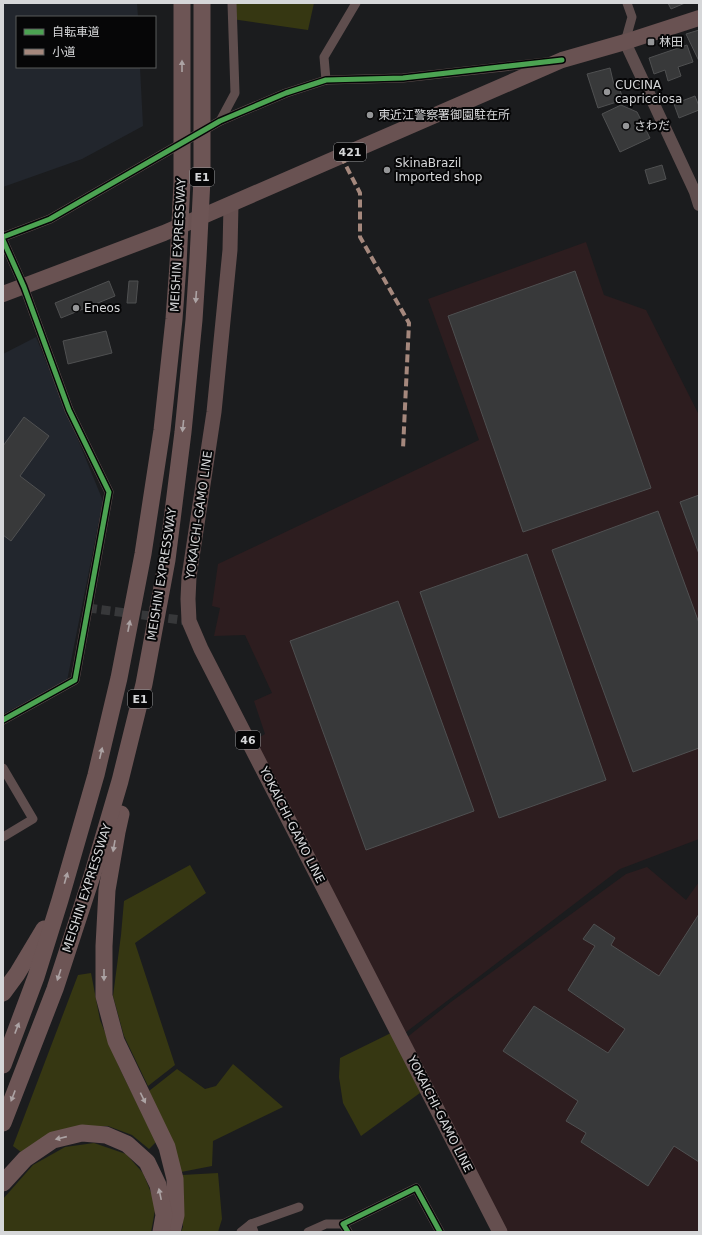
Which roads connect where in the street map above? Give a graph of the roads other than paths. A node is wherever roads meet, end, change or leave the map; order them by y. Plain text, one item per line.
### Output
1 (182, 3) edge
2 (202, 3) edge
3 (232, 3) edge
4 (356, 3) edge
5 (627, 3) edge
6 (699, 18) edge
7 (625, 42) junction
8 (562, 60) junction
9 (326, 80) junction
10 (220, 121) junction
11 (231, 204) junction
12 (699, 205) edge
13 (3, 239) edge
14 (24, 287) junction
15 (3, 294) edge
16 (167, 560) junction
17 (3, 720) edge
18 (3, 768) edge
19 (3, 837) edge
20 (60, 900) junction
21 (3, 992) edge
22 (3, 1065) edge
23 (3, 1123) edge
24 (3, 1184) edge
25 (299, 1207) dead end
26 (253, 1228) edge
27 (346, 1228) edge
28 (161, 1232) edge
29 (172, 1232) edge
30 (241, 1232) edge
31 (308, 1232) edge
32 (440, 1232) edge
33 (500, 1232) edge

20 -> 1 highway, MEISHIN EXPRESSWAY / E1
2 -> 16 highway, MEISHIN EXPRESSWAY / E1
3 - 10 street
4 - 9 street
5 - 7 street
6 - 7 highway, 421
7 - 8 highway, 421
7 - 12 street
8 - 9 street
8 - 11 highway, 421
9 - 10 street
10 - 13 street
11 - 14 highway, 421
11 - 33 main road, YOKAICHI-GAMO LINE / 46
13 - 14 street
14 - 15 highway, 421
14 - 17 street
16 -> 23 highway, MEISHIN EXPRESSWAY / E1
16 -> 29 highway
18 - 19 street
20 - 21 highway
22 -> 20 highway, MEISHIN EXPRESSWAY / E1
28 -> 24 highway
25 - 26 street
26 - 30 street
27 - 31 street
27 - 32 street

